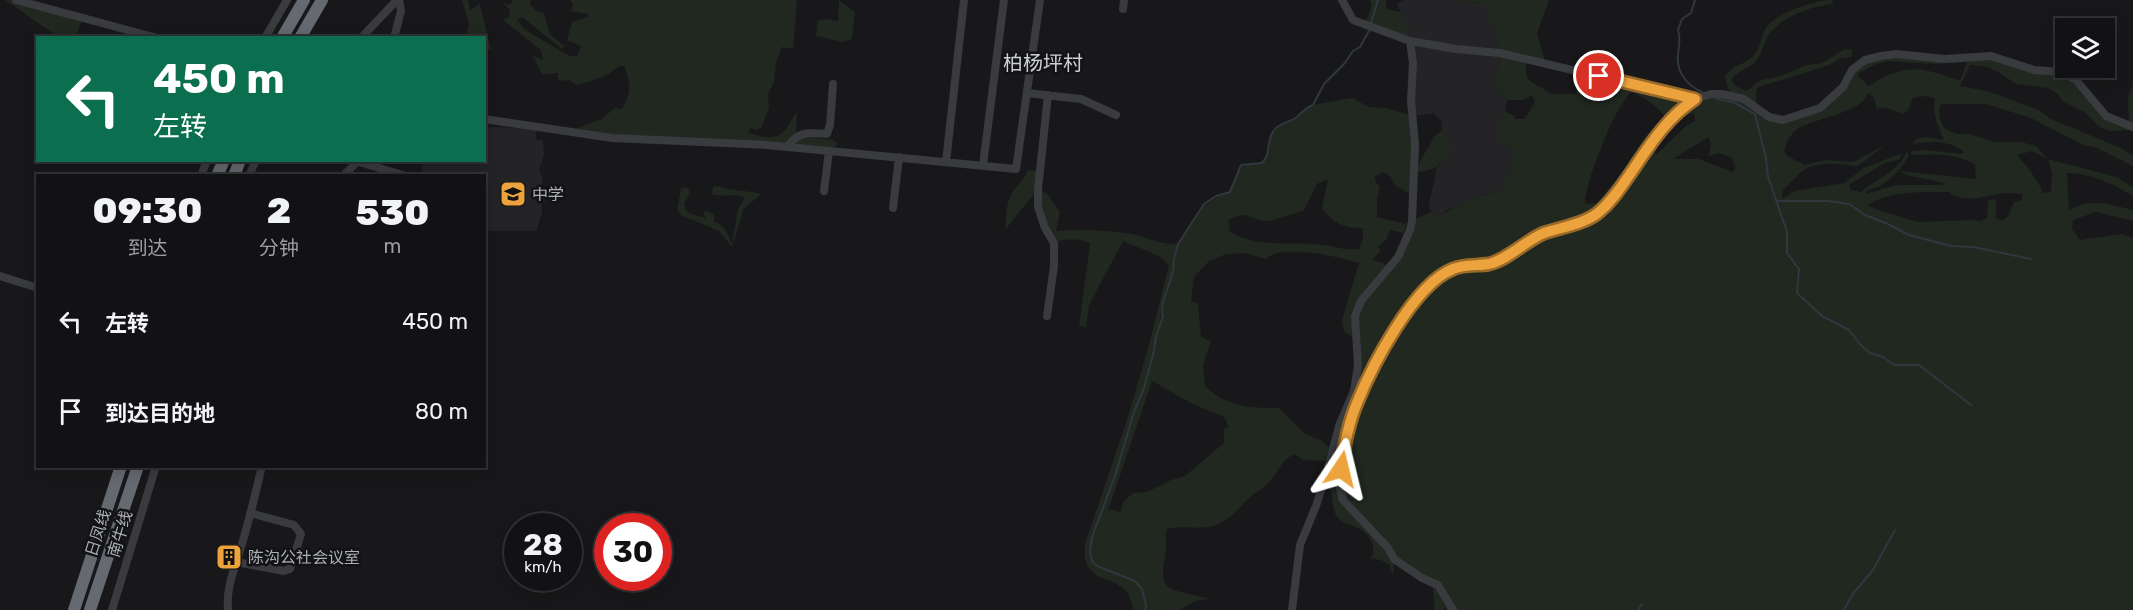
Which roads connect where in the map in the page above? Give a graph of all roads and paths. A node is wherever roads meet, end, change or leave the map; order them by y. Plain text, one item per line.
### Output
1 (16, 0) edge
2 (287, 0) edge
3 (304, 0) edge
4 (322, 0) edge
5 (398, 0) edge
6 (964, 0) edge
7 (1004, 0) edge
8 (1040, 0) edge
9 (1342, 0) edge
10 (150, 36) edge
11 (266, 36) edge
12 (283, 36) edge
13 (301, 36) edge
14 (363, 36) edge
15 (395, 36) edge
16 (1410, 41) junction
17 (833, 84) dead end
18 (1027, 93) junction
19 (1048, 95) junction
20 (1695, 99) junction
21 (1116, 115) dead end
22 (486, 119) edge
23 (2133, 127) edge
24 (787, 147) junction
25 (828, 151) junction
26 (899, 157) junction
27 (358, 162) edge
28 (362, 162) edge
29 (946, 162) junction
30 (982, 165) junction
31 (344, 174) edge
32 (400, 174) edge
33 (824, 191) dead end
34 (893, 208) dead end
35 (0, 276) edge
36 (36, 287) edge
37 (1047, 316) dead end
38 (1331, 457) junction
39 (120, 468) edge
40 (137, 468) edge
41 (155, 468) edge
42 (261, 468) edge
43 (1339, 484) junction
44 (250, 513) junction
45 (236, 562) junction
46 (74, 610) edge
47 (90, 610) edge
48 (112, 610) edge
49 (228, 610) edge
50 (1292, 610) edge
51 (1453, 610) edge

1 - 10 street
2 - 11 street
3 - 12 highway
4 - 13 highway
5 - 14 street
5 - 15 street
6 - 29 street
7 - 30 street
8 - 18 street
9 - 16 street
16 - 20 street
16 - 38 street
17 - 24 street
18 - 19 street
18 - 30 street
19 - 21 street
19 - 37 street
20 - 23 street
20 - 43 street
22 - 24 street
24 - 25 street
25 - 26 street
25 - 33 street
26 - 29 street
26 - 34 street
27 - 31 street
28 - 32 street
29 - 30 street
35 - 36 street
38 - 43 street
38 - 50 street
39 - 46 highway, 日凤线
40 - 47 highway, 日凤线
41 - 48 street, 南牛线
42 - 44 street
43 - 51 street
44 - 45 street
44 - 45 street
45 - 49 street

